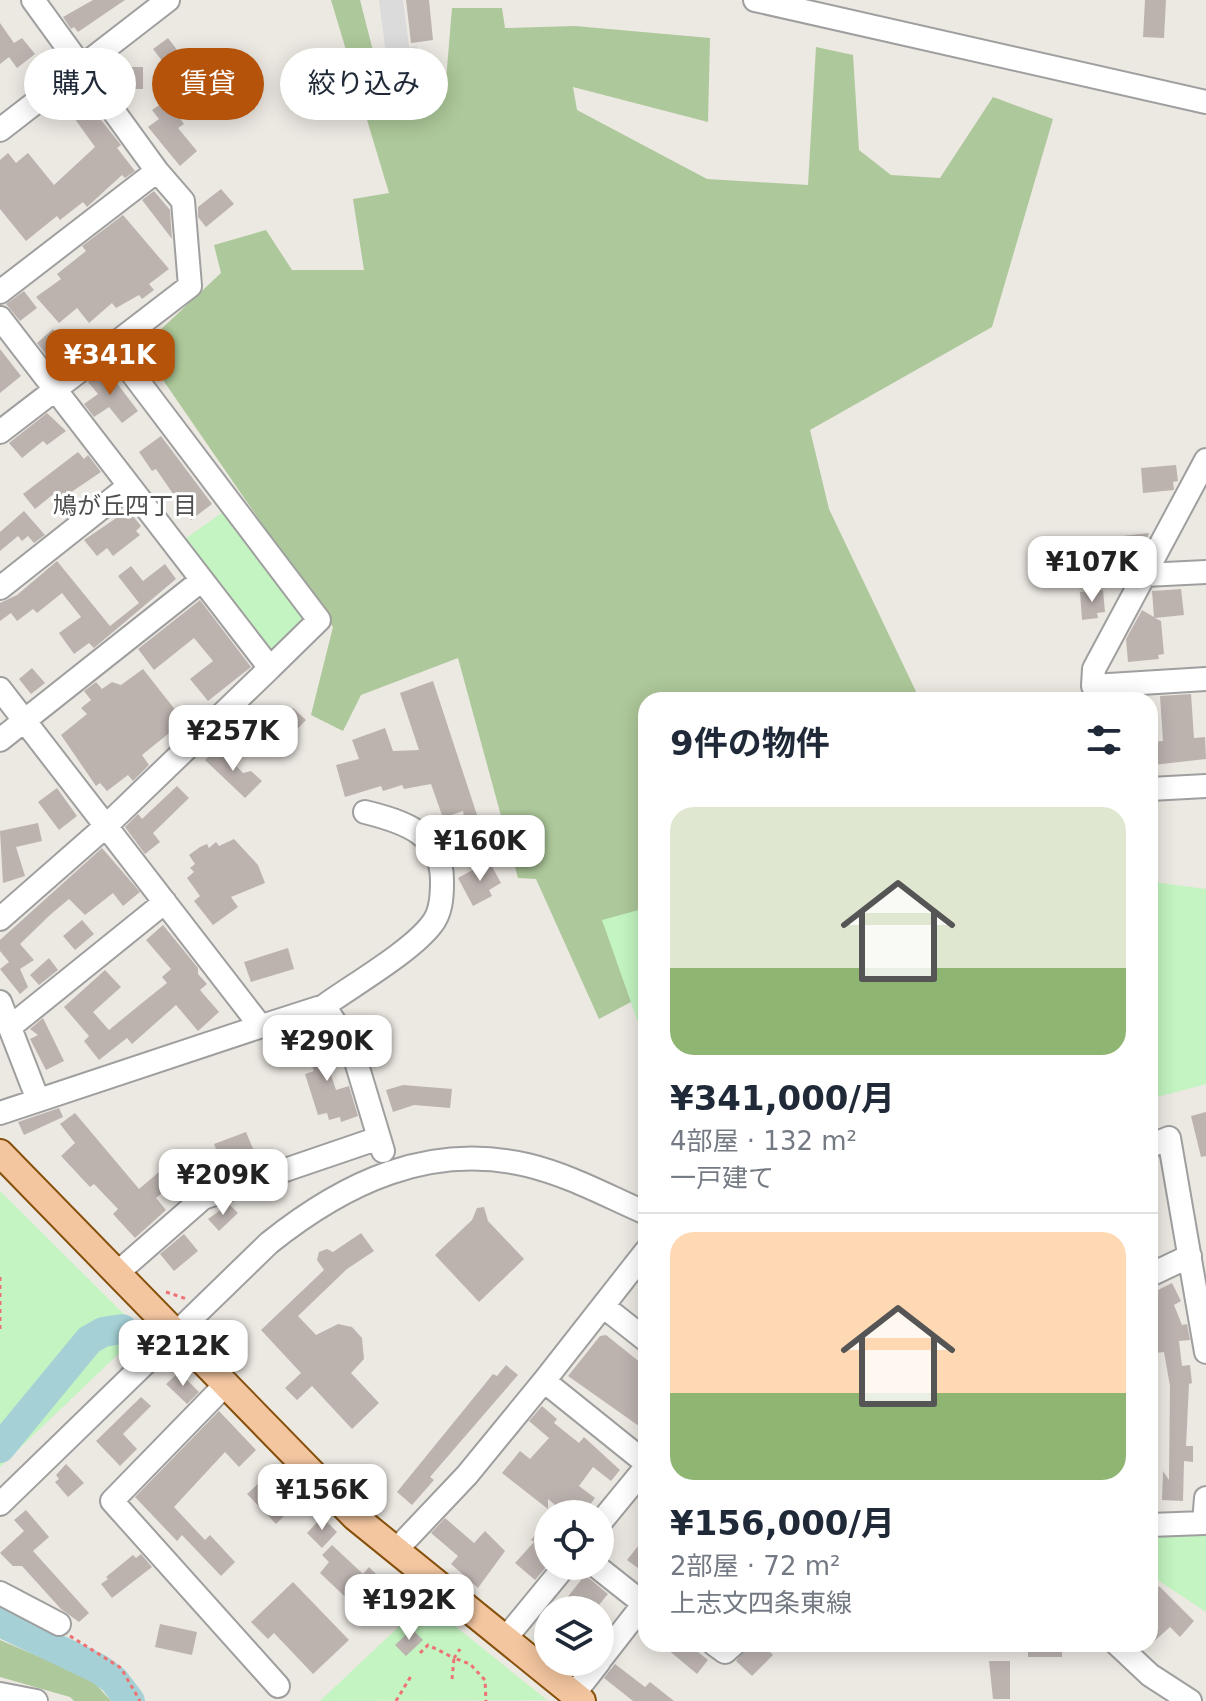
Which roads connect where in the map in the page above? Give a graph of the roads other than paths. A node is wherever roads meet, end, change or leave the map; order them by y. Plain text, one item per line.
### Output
1 (33, 0) edge
2 (168, 0) edge
3 (755, 0) edge
4 (67, 48) edge
5 (107, 48) edge
6 (1206, 102) edge
7 (24, 112) edge
8 (119, 120) edge
9 (0, 130) edge
10 (157, 171) junction
11 (0, 292) edge
12 (0, 318) edge
13 (113, 348) junction
14 (54, 390) junction
15 (0, 432) edge
16 (1205, 463) edge
17 (129, 486) junction
18 (1206, 572) edge
19 (1145, 575) junction
20 (202, 580) junction
21 (0, 588) edge
22 (270, 668) junction
23 (1206, 679) edge
24 (0, 689) edge
25 (26, 721) junction
26 (0, 740) edge
27 (1206, 786) edge
28 (1158, 789) edge
29 (365, 812) dead end
30 (106, 826) junction
31 (165, 902) junction
32 (0, 919) edge
33 (0, 1002) edge
34 (324, 1006) junction
35 (10, 1027) junction
36 (256, 1028) junction
37 (38, 1100) junction
38 (0, 1113) edge
39 (379, 1138) junction
40 (1158, 1143) edge
41 (0, 1153) edge
42 (389, 1171) junction
43 (638, 1210) edge
44 (1190, 1256) junction
45 (638, 1261) edge
46 (1158, 1271) edge
47 (116, 1274) junction
48 (603, 1306) junction
49 (174, 1334) junction
50 (638, 1334) edge
51 (1206, 1352) edge
52 (544, 1381) junction
53 (227, 1383) junction
54 (638, 1458) edge
55 (638, 1475) edge
56 (1206, 1498) edge
57 (0, 1504) edge
58 (614, 1505) edge
59 (1205, 1522) edge
60 (1158, 1525) edge
61 (396, 1550) junction
62 (553, 1580) edge
63 (614, 1580) edge
64 (0, 1593) edge
65 (638, 1598) edge
66 (638, 1612) edge
67 (59, 1624) road end
68 (505, 1639) junction
69 (614, 1642) edge
70 (1126, 1652) edge
71 (590, 1676) edge
72 (278, 1686) dead end
73 (0, 1694) edge
74 (578, 1698) edge
75 (36, 1701) edge
76 (1190, 1701) edge

1 - 4 street
2 - 5 street
3 - 6 street
7 - 9 street
8 - 10 street
10 - 11 street
10 - 13 street
12 - 14 street
13 - 14 street
13 - 22 street
14 - 15 street
14 - 17 street
16 - 19 street
17 - 20 street
17 - 21 street
18 - 19 street
19 - 23 street
20 - 22 street
20 - 25 street
22 - 30 street
24 - 25 street
25 - 26 street
25 - 30 street
27 - 28 street
29 - 34 street
30 - 31 street
30 - 32 street
31 - 35 street
31 - 36 street
33 - 35 street
34 - 36 street
34 - 39 street
35 - 37 street
36 - 37 street
37 - 38 street
39 - 42 street
39 - 47 street
40 - 44 street
41 - 47 main road
42 - 43 street
42 - 49 street
44 - 46 street
44 - 51 street
45 - 48 street
47 - 49 main road
48 - 50 street
48 - 52 street
49 - 53 main road
49 - 57 street
52 - 54 street
52 - 61 street
53 - 61 main road
53 - 72 street
55 - 58 street
56 - 59 street
59 - 60 street
61 - 68 main road
62 - 68 street
63 - 65 street
64 - 67 street
66 - 69 street
68 - 74 main road
70 - 76 street
71 - 74 street
73 - 75 street

